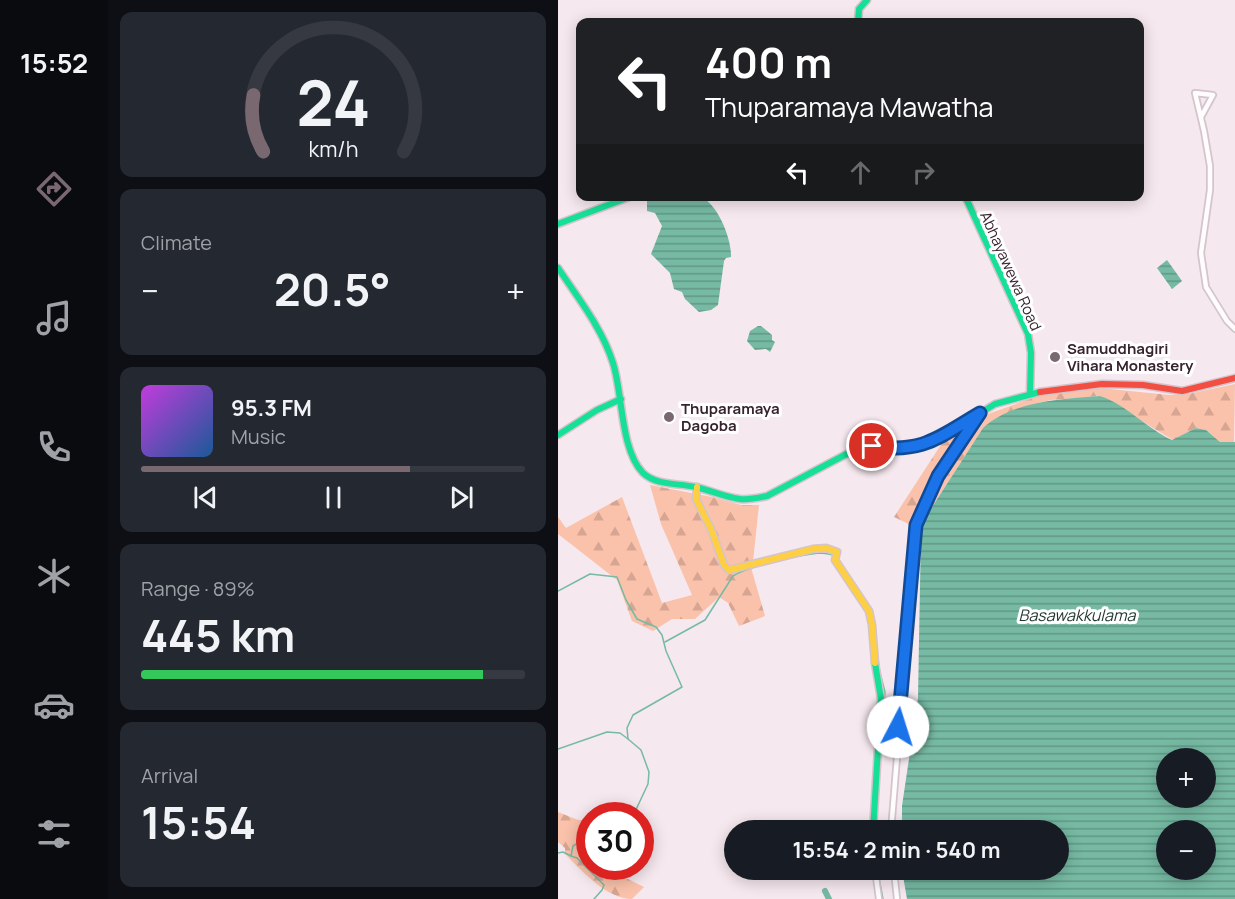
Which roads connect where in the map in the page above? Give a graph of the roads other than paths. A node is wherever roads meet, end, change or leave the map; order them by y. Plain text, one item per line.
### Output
1 (867, 0) edge
2 (858, 18) edge
3 (1201, 117) junction
4 (619, 201) edge
5 (967, 201) edge
6 (558, 224) edge
7 (558, 268) edge
8 (1235, 329) edge
9 (1235, 379) edge
10 (1030, 393) junction
11 (621, 399) junction
12 (980, 413) junction
13 (558, 435) edge
14 (697, 488) junction
15 (874, 820) edge
16 (892, 820) edge
17 (876, 880) edge
18 (895, 880) edge
19 (879, 899) edge
20 (897, 899) edge

1 - 2 main road
3 - 3 street
3 - 8 street
4 - 6 main road
5 - 10 main road, Abhayawewa Road
7 - 11 main road
9 - 10 main road
10 - 12 main road
11 - 13 main road
11 - 14 main road
12 - 14 main road
12 - 16 street
14 - 15 main road
17 - 19 street
18 - 20 street

